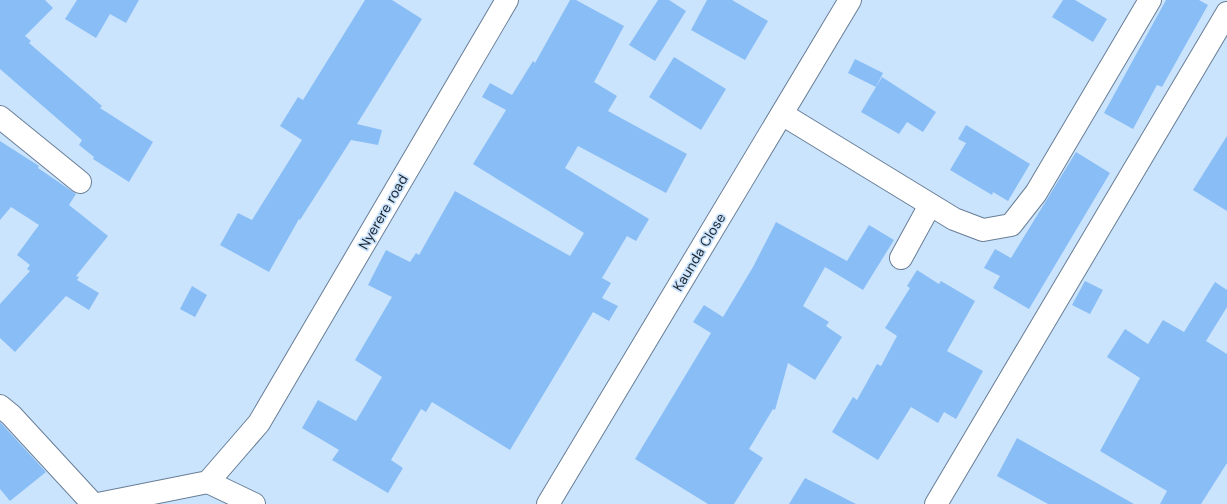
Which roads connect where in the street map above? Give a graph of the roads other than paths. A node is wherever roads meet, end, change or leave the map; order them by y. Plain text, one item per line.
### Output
1 (507, 0) edge
2 (850, 0) edge
3 (1150, 0) edge
4 (1227, 13) edge
5 (782, 114) junction
6 (0, 117) edge
7 (80, 182) dead end
8 (930, 205) junction
9 (901, 258) dead end
10 (0, 406) edge
11 (208, 482) junction
12 (93, 504) edge
13 (98, 504) edge
14 (254, 504) edge
15 (548, 504) edge
16 (936, 504) edge

1 - 11 street, Nyerere road
2 - 5 street, Kaunda Close
3 - 8 street
4 - 16 street
5 - 8 street
5 - 15 street, Kaunda Close
6 - 7 street
8 - 9 street
10 - 12 street
11 - 13 street
11 - 14 street

